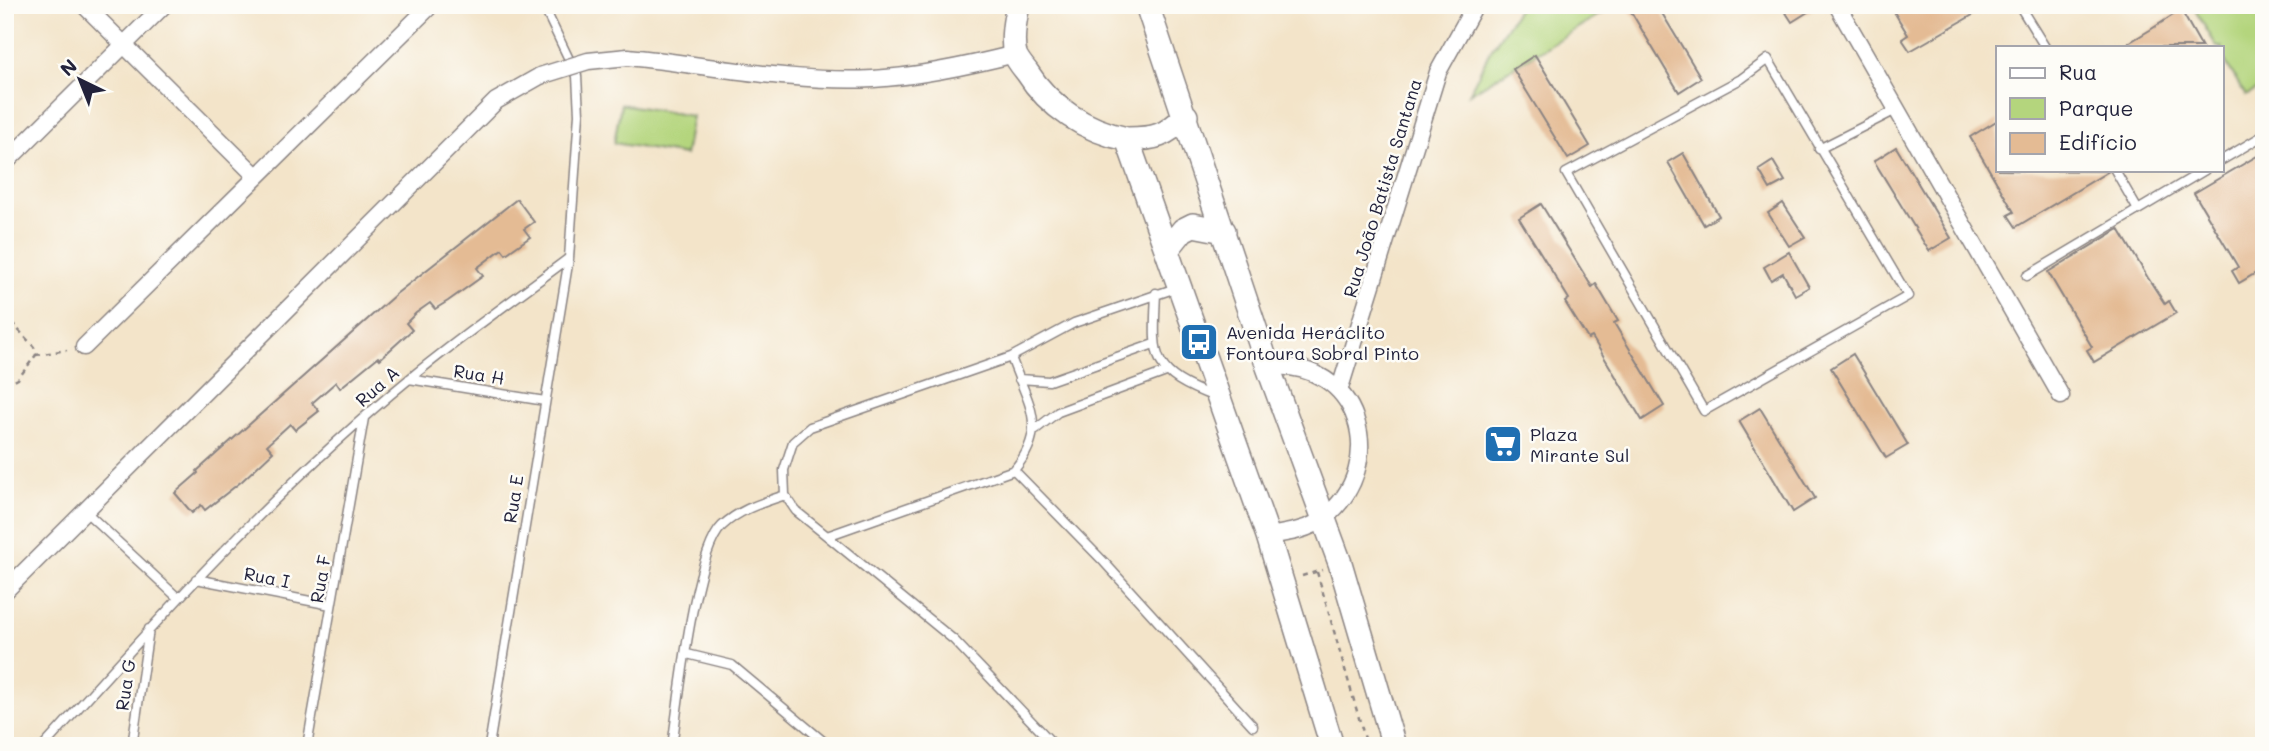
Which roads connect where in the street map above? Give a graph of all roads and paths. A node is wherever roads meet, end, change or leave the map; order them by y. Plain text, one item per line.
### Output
1 (84, 5) edge
2 (164, 5) edge
3 (544, 5) edge
4 (1018, 5) edge
5 (1147, 5) edge
6 (1475, 5) edge
7 (1837, 5) edge
8 (2019, 5) edge
9 (428, 8) dead end
10 (123, 45) junction
11 (2044, 46) edge
12 (1015, 54) junction
13 (1898, 109) junction
14 (1186, 116) junction
15 (2264, 135) edge
16 (1127, 139) junction
17 (1819, 149) junction
18 (2224, 159) edge
19 (5, 163) edge
20 (2116, 172) edge
21 (2202, 172) edge
22 (256, 176) junction
23 (2138, 210) junction
24 (1224, 231) junction
25 (1167, 250) junction
26 (569, 258) junction
27 (2027, 276) dead end
28 (1180, 287) junction
29 (1156, 293) junction
30 (5, 315) edge
31 (1154, 344) junction
32 (84, 346) joint
33 (36, 355) junction
34 (1011, 357) junction
35 (1268, 367) junction
36 (1166, 372) junction
37 (409, 379) junction
38 (1018, 379) junction
39 (5, 381) edge
40 (10, 383) junction
41 (1340, 388) junction
42 (2061, 396) dead end
43 (1219, 398) junction
44 (545, 401) junction
45 (364, 418) junction
46 (5, 424) edge
47 (1036, 429) junction
48 (1014, 470) junction
49 (785, 495) junction
50 (86, 512) junction
51 (1323, 519) junction
52 (827, 536) junction
53 (1268, 536) junction
54 (1340, 563) junction
55 (1317, 572) junction
56 (196, 579) junction
57 (1282, 583) junction
58 (5, 591) edge
59 (178, 598) junction
60 (331, 606) junction
61 (149, 629) junction
62 (687, 654) junction
63 (1252, 726) dead end
64 (44, 746) edge
65 (132, 746) edge
66 (307, 746) edge
67 (489, 746) edge
68 (672, 746) edge
69 (830, 746) edge
70 (1055, 746) edge
71 (1332, 746) edge
72 (1367, 746) edge
73 (1394, 746) edge

1 - 10 street
2 - 10 street
3 - 26 lane
4 - 12 street
5 - 14 street
6 - 41 street, Rua João Batista Santana
7 - 13 street
8 - 11 lane
9 - 22 street
10 - 19 street
10 - 22 street
12 - 16 street
12 - 50 street, bridge
13 - 17 lane
13 - 42 street
14 - 16 street
14 - 24 street
15 - 18 lane
16 - 25 street
17 - 17 lane
20 - 23 lane
21 - 23 lane
22 - 32 street
23 - 27 lane
24 - 25 street
24 - 35 street
25 - 28 street
26 - 37 lane, Rua A
26 - 44 lane, Rua E
28 - 29 lane
28 - 43 street
29 - 31 lane
29 - 34 lane
30 - 33 path
31 - 36 lane
31 - 38 lane
32 - 33 path
33 - 40 path
34 - 38 lane
34 - 49 lane
35 - 41 street
35 - 51 street
36 - 43 lane
36 - 47 lane
37 - 44 lane, Rua H
37 - 45 lane, Rua A
38 - 47 lane
39 - 40 path
40 - 46 path
41 - 51 street
43 - 53 street
44 - 67 lane, Rua E
45 - 56 lane, Rua A
45 - 60 lane, Rua F
47 - 48 lane
48 - 52 lane
48 - 63 lane
49 - 52 lane
49 - 62 lane
50 - 58 street
50 - 59 lane
51 - 53 street
51 - 54 street
52 - 70 lane
53 - 57 street
54 - 55 path
54 - 73 street
55 - 57 path
55 - 72 path
56 - 59 lane, Rua A
56 - 60 lane, Rua I
57 - 71 street
59 - 61 lane, Rua A
60 - 66 lane, Rua F
61 - 64 lane, Rua A
61 - 65 lane, Rua G
62 - 68 lane
62 - 69 lane

